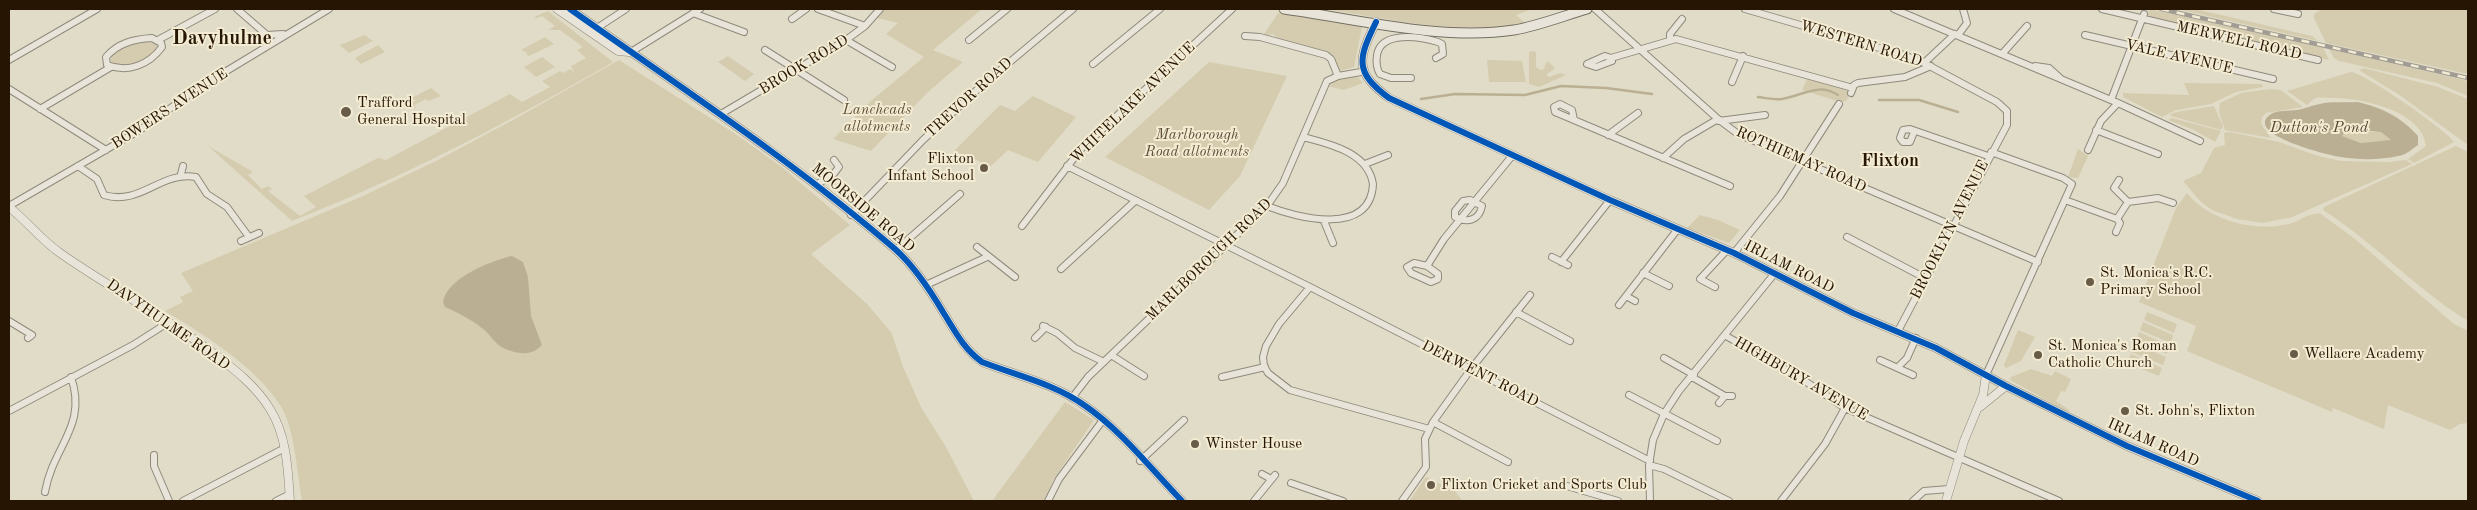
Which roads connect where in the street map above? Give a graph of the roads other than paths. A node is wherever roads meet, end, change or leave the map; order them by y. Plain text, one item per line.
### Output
1 (97, 9) edge
2 (215, 9) edge
3 (240, 9) edge
4 (329, 9) edge
5 (557, 9) edge
6 (570, 9) edge
7 (626, 9) edge
8 (700, 9) edge
9 (806, 9) edge
10 (818, 9) edge
11 (880, 9) edge
12 (1007, 9) edge
13 (1073, 9) edge
14 (1160, 9) edge
15 (1232, 9) edge
16 (1284, 9) edge
17 (1587, 9) edge
18 (1595, 9) edge
19 (1745, 9) edge
20 (1894, 9) edge
21 (1963, 9) edge
22 (2102, 9) edge
23 (2274, 9) edge
24 (693, 13) junction
25 (2298, 14) dead end
26 (2144, 16) junction
27 (1682, 18) dead end
28 (792, 19) dead end
29 (1376, 22) junction
30 (865, 26) junction
31 (2027, 26) dead end
32 (597, 28) junction
33 (1415, 28) junction
34 (292, 31) junction
35 (590, 32) junction
36 (744, 32) dead end
37 (1956, 34) junction
38 (2086, 35) dead end
39 (1245, 36) dead end
40 (1414, 39) junction
41 (1670, 39) junction
42 (158, 40) junction
43 (846, 40) junction
44 (969, 40) dead end
45 (2132, 46) junction
46 (1639, 48) junction
47 (766, 50) dead end
48 (632, 52) junction
49 (2002, 54) junction
50 (1743, 56) junction
51 (1436, 58) dead end
52 (1611, 58) dead end
53 (9, 60) edge
54 (2318, 60) dead end
55 (1924, 63) junction
56 (1093, 64) dead end
57 (1931, 66) junction
58 (112, 67) junction
59 (892, 67) dead end
60 (796, 70) junction
61 (1361, 72) junction
62 (1338, 76) junction
63 (1411, 78) dead end
64 (2273, 79) dead end
65 (1732, 82) dead end
66 (9, 89) edge
67 (844, 100) dead end
68 (2111, 100) junction
69 (2118, 103) junction
70 (1839, 104) dead end
71 (40, 109) junction
72 (1638, 113) dead end
73 (721, 114) junction
74 (1765, 115) dead end
75 (1574, 120) dead end
76 (1719, 120) junction
77 (1910, 129) dead end
78 (2004, 130) joint
79 (2096, 130) junction
80 (1608, 135) junction
81 (1303, 138) junction
82 (2200, 141) dead end
83 (106, 150) junction
84 (2088, 150) dead end
85 (1990, 154) junction
86 (2158, 154) dead end
87 (1388, 155) dead end
88 (1512, 156) junction
89 (1663, 158) junction
90 (834, 160) dead end
91 (1803, 161) junction
92 (1365, 164) junction
93 (78, 166) junction
94 (182, 166) dead end
95 (1067, 166) junction
96 (180, 174) junction
97 (2119, 180) dead end
98 (2071, 181) joint
99 (815, 185) junction
100 (1730, 186) dead end
101 (960, 194) dead end
102 (1610, 200) junction
103 (2065, 200) junction
104 (1135, 201) junction
105 (1476, 202) junction
106 (2128, 202) junction
107 (2173, 203) dead end
108 (9, 206) edge
109 (1267, 206) junction
110 (851, 215) junction
111 (2117, 219) junction
112 (1459, 220) junction
113 (1324, 221) junction
114 (1952, 225) junction
115 (1022, 226) dead end
116 (1676, 230) junction
117 (259, 232) dead end
118 (2116, 232) dead end
119 (250, 237) junction
120 (1847, 237) dead end
121 (241, 241) dead end
122 (1333, 243) dead end
123 (1227, 246) junction
124 (977, 247) dead end
125 (896, 250) junction
126 (1731, 252) junction
127 (987, 257) junction
128 (1552, 257) dead end
129 (2038, 262) junction
130 (1427, 266) dead end
131 (1061, 269) dead end
132 (1643, 273) junction
133 (1775, 273) junction
134 (1015, 277) dead end
135 (1925, 278) junction
136 (926, 285) junction
137 (1669, 286) dead end
138 (1310, 287) junction
139 (1715, 287) dead end
140 (1530, 295) dead end
141 (1626, 296) junction
142 (1635, 301) dead end
143 (1619, 305) dead end
144 (1516, 312) junction
145 (9, 321) edge
146 (169, 322) junction
147 (1898, 331) junction
148 (1726, 336) junction
149 (28, 338) dead end
150 (1035, 338) dead end
151 (1916, 338) junction
152 (1570, 341) dead end
153 (1111, 355) junction
154 (1664, 358) dead end
155 (1880, 360) dead end
156 (1104, 362) junction
157 (1265, 367) junction
158 (1898, 367) junction
159 (1471, 369) junction
160 (1913, 375) dead end
161 (1986, 375) junction
162 (1144, 376) dead end
163 (1693, 376) junction
164 (71, 377) junction
165 (1222, 377) dead end
166 (2006, 386) junction
167 (1629, 396) dead end
168 (1072, 398) junction
169 (1719, 402) dead end
170 (1845, 408) junction
171 (1978, 408) junction
172 (9, 411) edge
173 (1664, 414) junction
174 (1102, 420) junction
175 (1184, 420) dead end
176 (1431, 426) junction
177 (1717, 441) dead end
178 (283, 449) junction
179 (154, 455) dead end
180 (1959, 457) junction
181 (1140, 461) junction
182 (1508, 462) dead end
183 (1650, 463) junction
184 (1262, 474) dead end
185 (1291, 483) dead end
186 (1567, 486) dead end
187 (1949, 489) junction
188 (45, 492) dead end
189 (290, 498) edge
190 (2043, 498) edge
191 (168, 501) edge
192 (183, 501) edge
193 (276, 501) edge
194 (1048, 501) edge
195 (1182, 501) edge
196 (1254, 501) edge
197 (1343, 501) edge
198 (1402, 501) edge
199 (1618, 501) edge
200 (1650, 501) edge
201 (1729, 501) edge
202 (1781, 501) edge
203 (1913, 501) edge
204 (1946, 501) edge
205 (2059, 501) edge
206 (2258, 501) edge

1 - 53 street
2 - 42 street
3 - 34 street
4 - 34 street, BOWERS AVENUE
5 - 35 street, MOORSIDE ROAD
6 - 32 street, MOORSIDE ROAD
7 - 32 street
8 - 24 street
9 - 28 street
10 - 30 street
11 - 30 street, BROOK ROAD
12 - 44 street
13 - 110 street, TREVOR ROAD
14 - 56 street
15 - 95 street, WHITELAKE AVENUE
16 - 29 main road
17 - 33 main road
18 - 46 street, ROTHIEMAY ROAD
19 - 55 street, WESTERN ROAD
20 - 37 street
21 - 37 street
22 - 26 street, MERWELL ROAD
23 - 25 street
24 - 36 street
24 - 48 street
26 - 45 street
26 - 54 street, MERWELL ROAD
27 - 41 street
29 - 33 main road
29 - 61 street
30 - 43 street, BROOK ROAD
31 - 49 street
32 - 35 street
32 - 48 street, MOORSIDE ROAD
33 - 40 street
34 - 83 street, BOWERS AVENUE
35 - 48 street, MOORSIDE ROAD
37 - 49 street
37 - 55 street
38 - 45 street, VALE AVENUE
39 - 62 street
40 - 51 street
40 - 63 street
41 - 46 street
41 - 50 street
42 - 58 street
42 - 58 street
43 - 59 street
43 - 60 street, BROOK ROAD
45 - 64 street, VALE AVENUE
45 - 68 street
46 - 52 street
46 - 76 street, ROTHIEMAY ROAD
47 - 60 street
48 - 73 street, MOORSIDE ROAD
49 - 68 street
50 - 57 street
50 - 65 street
55 - 57 street, WESTERN ROAD
57 - 78 street, WESTERN ROAD
58 - 71 street
60 - 67 street
60 - 73 street, BROOK ROAD
61 - 62 street
61 - 88 street, IRLAM ROAD
62 - 81 street, MARLBOROUGH ROAD
66 - 71 street
68 - 69 street
69 - 79 street
69 - 82 street
70 - 91 street
71 - 83 street
72 - 80 street
73 - 99 street, MOORSIDE ROAD
74 - 76 street
75 - 80 street
76 - 89 street
76 - 91 street, ROTHIEMAY ROAD
77 - 85 street
78 - 85 street, BROOKLYN AVENUE
79 - 84 street
79 - 86 street
80 - 89 street
81 - 92 street
81 - 109 street, MARLBOROUGH ROAD
83 - 93 street, BOWERS AVENUE
85 - 98 street
85 - 114 street, BROOKLYN AVENUE
87 - 92 street
88 - 102 street, IRLAM ROAD
88 - 105 street
89 - 100 street
90 - 99 street
91 - 114 street, ROTHIEMAY ROAD
91 - 126 street
92 - 113 street
93 - 96 street
93 - 108 street, BOWERS AVENUE
94 - 96 street
95 - 104 street, DERWENT ROAD
95 - 115 street, WHITELAKE AVENUE
96 - 119 street
97 - 106 street
98 - 103 street
99 - 110 street, MOORSIDE ROAD
101 - 125 street
102 - 116 street, IRLAM ROAD
102 - 128 street
103 - 111 street
103 - 129 street
104 - 123 street, DERWENT ROAD
104 - 131 street
105 - 112 street
105 - 112 street
105 - 112 street
106 - 107 street
106 - 111 street
108 - 146 street, DAVYHULME ROAD
109 - 113 street
109 - 123 street, MARLBOROUGH ROAD
110 - 125 street, MOORSIDE ROAD
111 - 118 street
112 - 130 street
113 - 122 street
114 - 129 street, ROTHIEMAY ROAD
114 - 135 street, BROOKLYN AVENUE
116 - 126 street, IRLAM ROAD
116 - 132 street
117 - 119 street
119 - 121 street
120 - 135 street
123 - 138 street, DERWENT ROAD
123 - 153 street, MARLBOROUGH ROAD
124 - 127 street
125 - 136 street, MOORSIDE ROAD
126 - 133 street, IRLAM ROAD
126 - 139 street
127 - 134 street
127 - 136 street
129 - 161 street
132 - 137 street
132 - 141 street
133 - 147 street, IRLAM ROAD
133 - 148 street
135 - 147 street, BROOKLYN AVENUE
136 - 168 street, MOORSIDE ROAD
138 - 157 street
138 - 159 street, DERWENT ROAD
140 - 144 street
141 - 142 street
141 - 143 street
144 - 152 street
144 - 159 street
145 - 149 street
146 - 164 street
146 - 178 street, DAVYHULME ROAD
147 - 151 street, IRLAM ROAD
148 - 163 street
148 - 170 street, HIGHBURY AVENUE
150 - 156 street
151 - 158 street
151 - 161 street, IRLAM ROAD
153 - 156 street, MARLBOROUGH ROAD
153 - 162 street
154 - 163 street
155 - 158 street
156 - 168 street, MARLBOROUGH ROAD
157 - 165 street
157 - 176 street
158 - 160 street
159 - 176 street
159 - 183 street, DERWENT ROAD
161 - 166 street, IRLAM ROAD
161 - 171 street
163 - 169 street
163 - 173 street
164 - 172 street
164 - 188 street
166 - 171 street
166 - 206 street, IRLAM ROAD
167 - 173 street
168 - 174 street, MOORSIDE ROAD
170 - 180 street, HIGHBURY AVENUE
170 - 202 street
171 - 180 street
173 - 177 street
173 - 183 street
174 - 181 street, MOORSIDE ROAD
174 - 194 street
175 - 181 street
176 - 182 street
176 - 198 street
178 - 189 street, DAVYHULME ROAD
178 - 192 street
179 - 191 street
180 - 187 street
180 - 190 street, HIGHBURY AVENUE
181 - 195 street, MOORSIDE ROAD
183 - 200 street
183 - 201 street, DERWENT ROAD
184 - 196 street
185 - 197 street
186 - 199 street
187 - 203 street
187 - 204 street
189 - 193 street
190 - 205 street, HIGHBURY AVENUE

